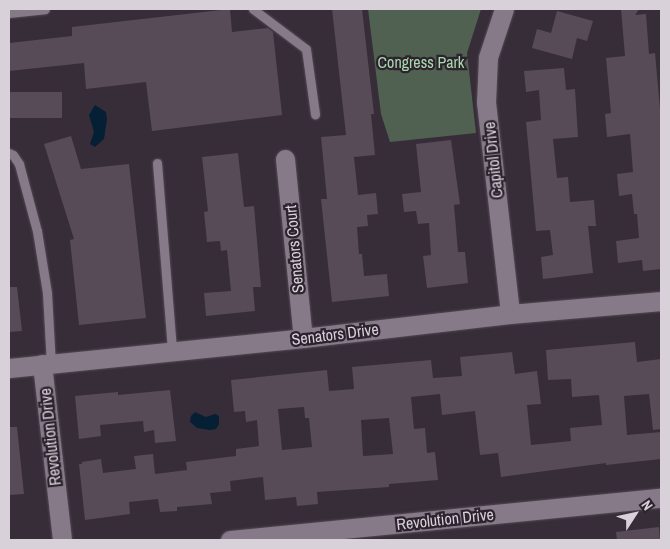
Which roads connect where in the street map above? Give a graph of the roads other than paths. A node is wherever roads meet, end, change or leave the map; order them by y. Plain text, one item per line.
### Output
1 (45, 9) edge
2 (253, 9) edge
3 (504, 9) edge
4 (9, 13) edge
5 (315, 114) dead end
6 (9, 153) edge
7 (285, 159) dead end
8 (157, 163) dead end
9 (661, 300) edge
10 (510, 314) junction
11 (303, 338) junction
12 (172, 352) junction
13 (46, 364) junction
14 (9, 368) edge
15 (661, 498) edge
16 (62, 540) edge
17 (230, 540) edge

1 - 4 lane
2 - 5 lane
3 - 10 street, Capitol Drive
6 - 13 lane
7 - 11 street, Senators Court
8 - 12 lane
9 - 10 street, Senators Drive
10 - 11 street, Senators Drive
11 - 12 street, Senators Drive
12 - 13 street, Senators Drive
13 - 14 street, Senators Drive
13 - 16 street, Revolution Drive
15 - 17 street, Revolution Drive

